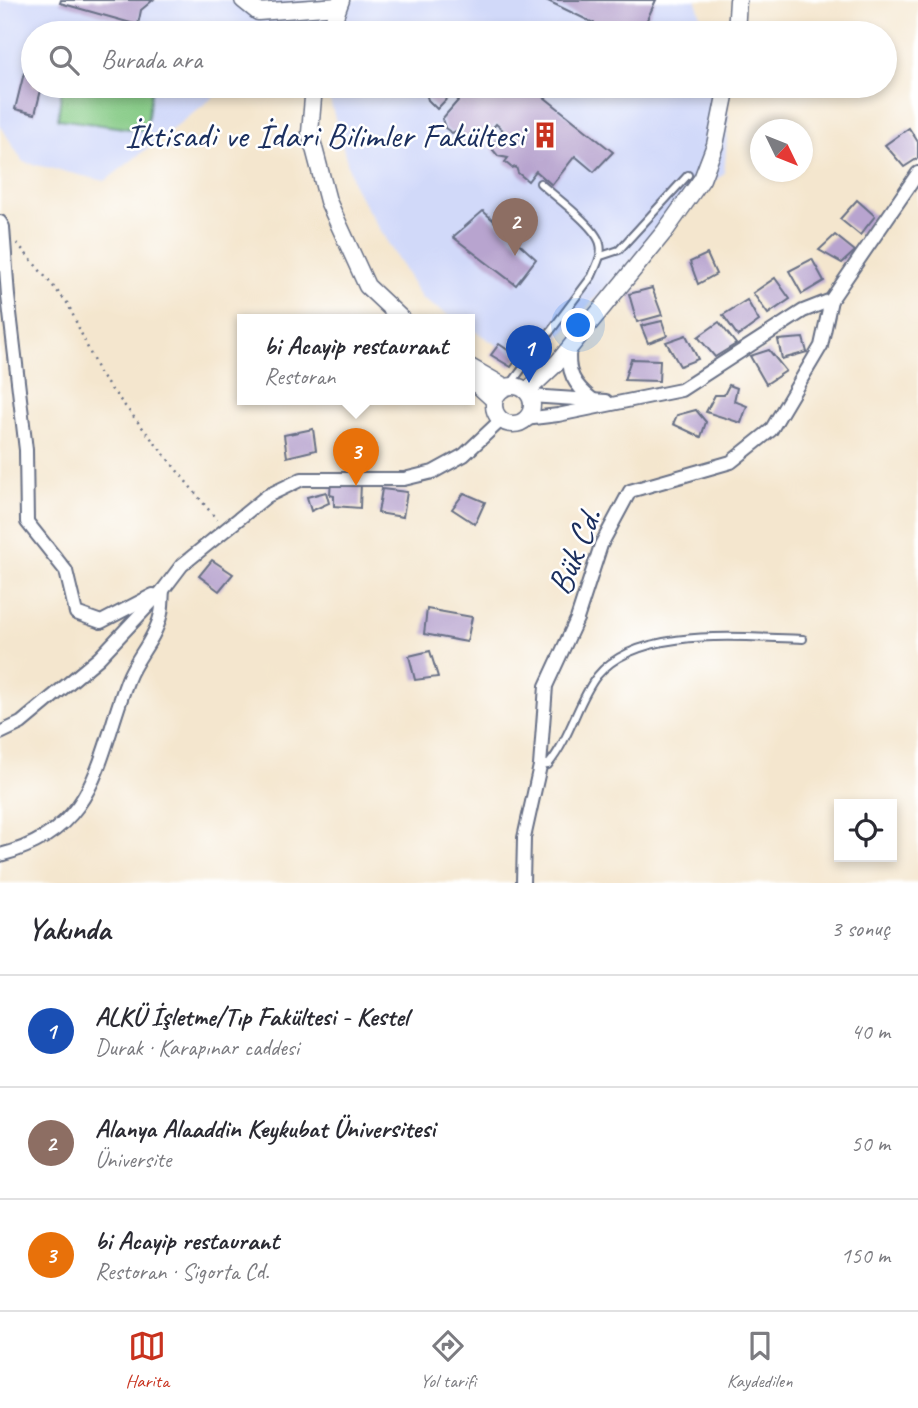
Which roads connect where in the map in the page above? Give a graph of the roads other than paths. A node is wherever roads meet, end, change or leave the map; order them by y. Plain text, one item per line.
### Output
1 (243, 0) edge
2 (738, 0) edge
3 (339, 3) edge
4 (333, 21) edge
5 (737, 21) edge
6 (313, 98) edge
7 (725, 98) edge
8 (918, 173) edge
9 (688, 175) dead end
10 (540, 183) dead end
11 (2, 225) edge
12 (601, 256) junction
13 (831, 300) junction
14 (397, 314) edge
15 (570, 347) junction
16 (475, 369) edge
17 (475, 383) edge
18 (518, 389) junction
19 (494, 400) junction
20 (593, 400) junction
21 (624, 402) junction
22 (525, 419) junction
23 (501, 420) junction
24 (163, 590) junction
25 (803, 639) dead end
26 (0, 733) edge
27 (540, 765) junction
28 (0, 855) edge
29 (523, 883) edge

1 - 3 street
2 - 5 street
3 - 4 street
6 - 14 street
7 - 15 street
8 - 13 street
9 - 12 lane
10 - 12 lane
11 - 24 street
12 - 18 lane
13 - 21 street
13 - 27 street, Bük Cd.
15 - 18 street
15 - 20 street
16 - 18 street
17 - 19 street
18 - 19 street
18 - 20 street
18 - 22 street
19 - 23 street
20 - 21 street
21 - 22 street
22 - 23 street
23 - 24 street
24 - 26 street
24 - 28 street
25 - 27 lane
27 - 29 street, Bük Cd.

